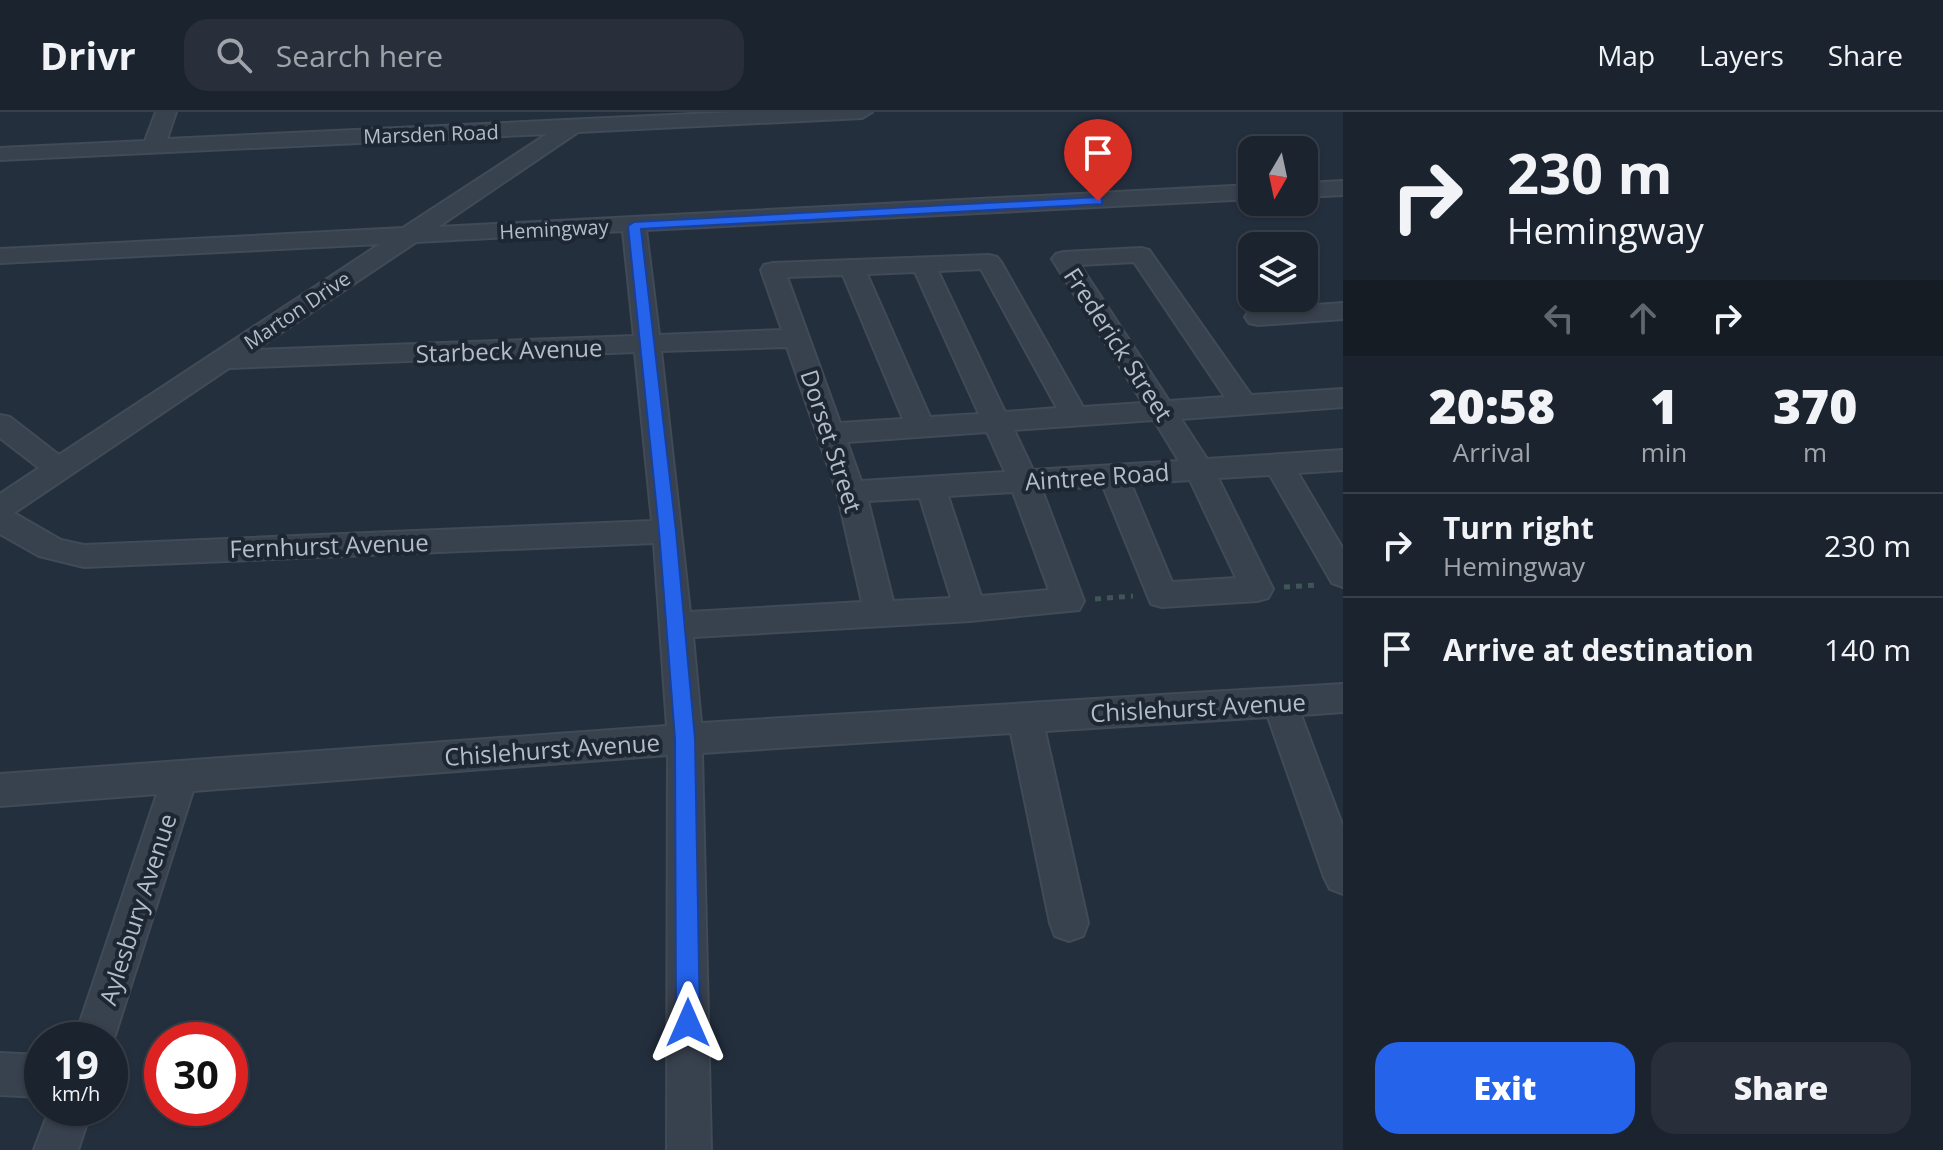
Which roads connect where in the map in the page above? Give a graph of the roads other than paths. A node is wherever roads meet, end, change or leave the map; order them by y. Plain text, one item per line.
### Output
1 (166, 112) edge
2 (371, 112) edge
3 (594, 112) edge
4 (862, 112) edge
5 (823, 113) edge
6 (570, 128) junction
7 (368, 136) junction
8 (154, 146) junction
9 (0, 154) edge
10 (1343, 188) edge
11 (1318, 189) edge
12 (1238, 193) edge
13 (634, 226) junction
14 (406, 236) junction
15 (0, 256) edge
16 (923, 264) junction
17 (852, 267) junction
18 (1343, 311) edge
19 (1258, 317) dead end
20 (798, 338) junction
21 (649, 346) junction
22 (221, 360) junction
23 (1343, 398) edge
24 (1244, 405) junction
25 (1161, 410) junction
26 (1075, 416) junction
27 (996, 421) junction
28 (0, 424) edge
29 (920, 426) junction
30 (833, 433) junction
31 (1343, 460) edge
32 (1278, 464) junction
33 (59, 469) junction
34 (1199, 469) junction
35 (1113, 475) junction
36 (1024, 481) junction
37 (931, 487) junction
38 (851, 492) junction
39 (0, 508) edge
40 (0, 519) edge
41 (668, 531) junction
42 (1336, 580) edge
43 (970, 609) junction
44 (881, 614) junction
45 (675, 625) junction
46 (1343, 698) edge
47 (1280, 704) junction
48 (1025, 716) junction
49 (685, 739) junction
50 (180, 778) junction
51 (0, 790) edge
52 (1343, 877) edge
53 (1069, 923) dead end
54 (100, 1022) edge
55 (0, 1074) edge
56 (24, 1075) edge
57 (65, 1126) edge
58 (56, 1150) edge
59 (689, 1150) edge

1 - 8 street
2 - 7 street
3 - 6 street, Marton Drive
4 - 5 street, Marsden Road
5 - 6 street, Marsden Road
6 - 7 street, Marsden Road
6 - 14 street, Marton Drive
7 - 8 street, Marsden Road
8 - 9 street, Marsden Road
10 - 11 street
12 - 13 street, Hemingway
13 - 14 street, Hemingway
13 - 21 street
14 - 15 street, Hemingway
14 - 22 street, Marton Drive
16 - 17 street
16 - 26 street
16 - 27 street
17 - 20 street, Dorset Street
17 - 29 street
18 - 19 street
20 - 21 street, Starbeck Avenue
20 - 30 street, Dorset Street
21 - 22 street, Starbeck Avenue
21 - 41 street
22 - 33 street, Marton Drive
23 - 24 street
24 - 25 street
24 - 25 street, Frederick Street
25 - 26 street
25 - 34 street, Frederick Street
26 - 27 street
27 - 29 street
27 - 36 street
28 - 33 street
29 - 30 street
30 - 38 street, Dorset Street
31 - 32 street, Aintree Road
32 - 34 street, Aintree Road
32 - 42 street
33 - 39 street, Marton Drive
34 - 35 street, Aintree Road
34 - 35 street, Frederick Street
35 - 36 street, Aintree Road
36 - 37 street, Aintree Road
36 - 43 street
37 - 38 street, Aintree Road
37 - 43 street
38 - 44 street, Dorset Street
40 - 41 street, Fernhurst Avenue
41 - 45 street
43 - 44 street
44 - 45 street
45 - 49 street
46 - 47 street, Chislehurst Avenue
47 - 48 street, Chislehurst Avenue
47 - 52 street
48 - 49 street, Chislehurst Avenue
48 - 53 street
49 - 50 street, Chislehurst Avenue
49 - 59 street
50 - 51 street, Chislehurst Avenue
50 - 54 street, Aylesbury Avenue
55 - 56 street
57 - 58 street

